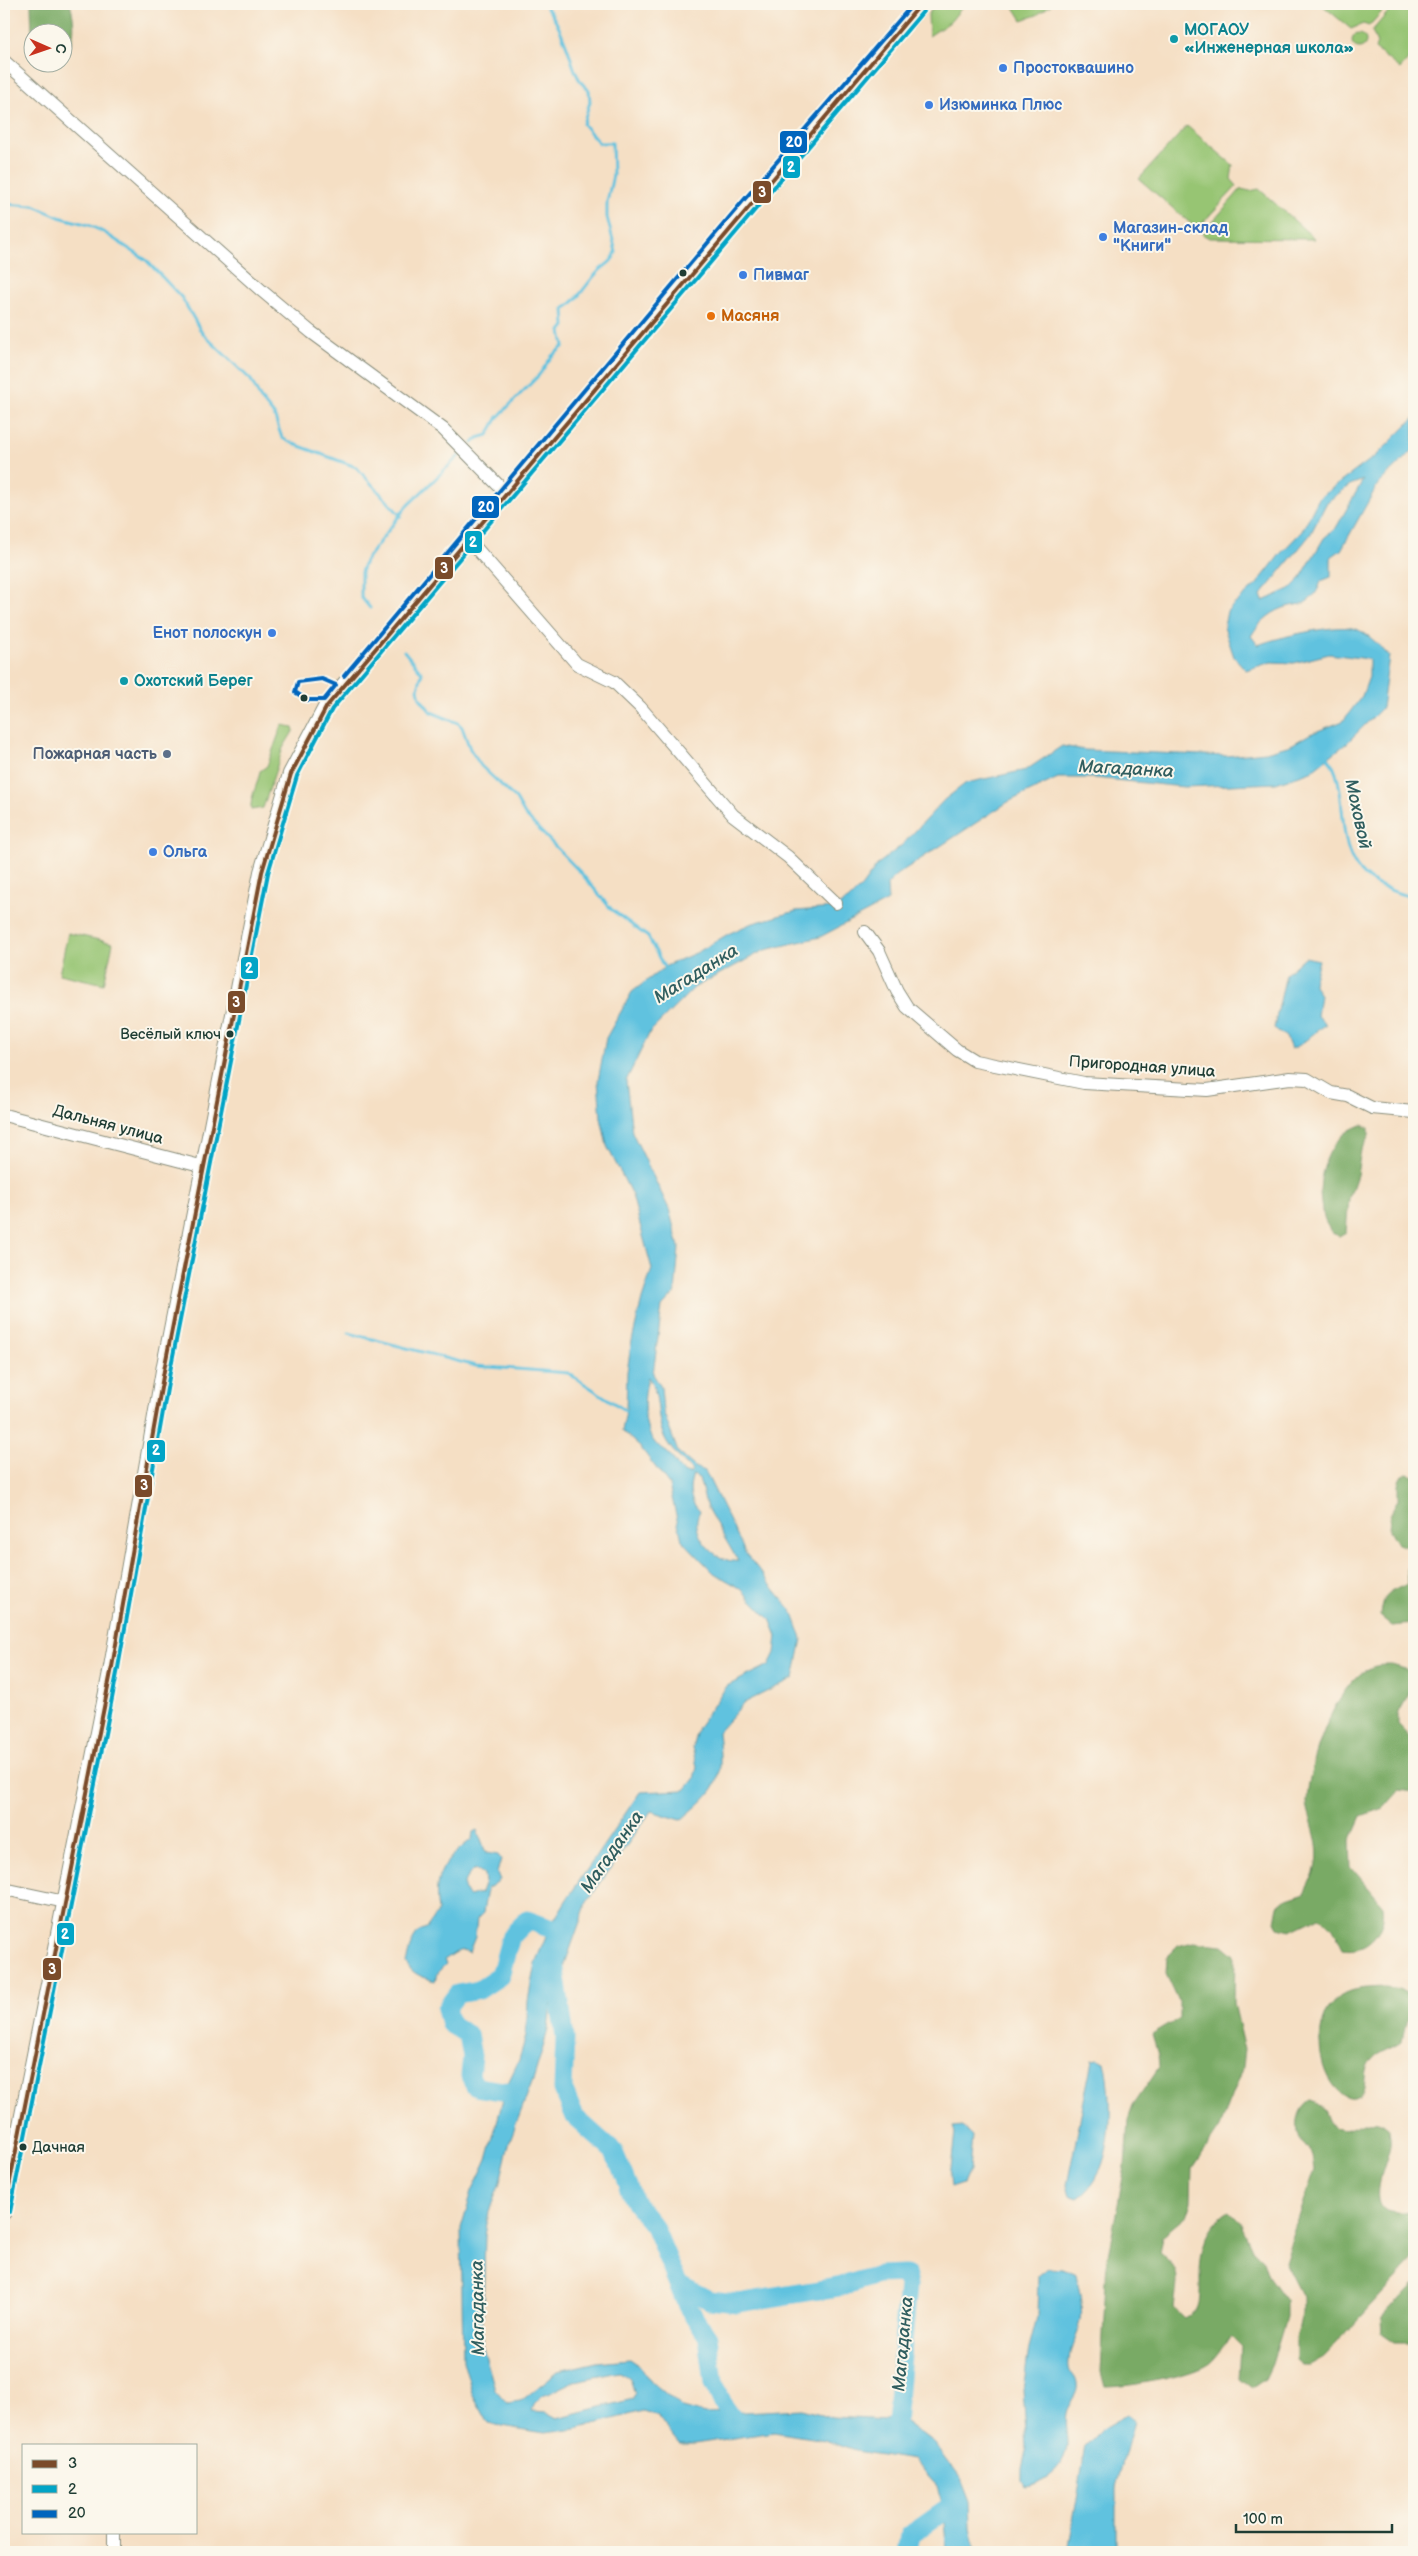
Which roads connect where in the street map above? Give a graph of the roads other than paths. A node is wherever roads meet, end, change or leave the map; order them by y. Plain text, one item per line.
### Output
1 (921, 4) edge
2 (4, 61) edge
3 (506, 494) junction
4 (469, 540) junction
5 (836, 903) dead end
6 (865, 932) dead end
7 (1414, 1112) edge
8 (4, 1115) edge
9 (204, 1167) junction
10 (4, 1889) edge
11 (65, 1902) junction
12 (4, 2211) edge
13 (114, 2534) edge
14 (114, 2552) edge

1 - 3 main road
2 - 3 street
3 - 4 main road
4 - 5 street
4 - 9 main road
6 - 7 street, Пригородная улица
8 - 9 street, Дальняя улица
9 - 11 main road
10 - 11 street
11 - 12 main road
13 - 14 street

